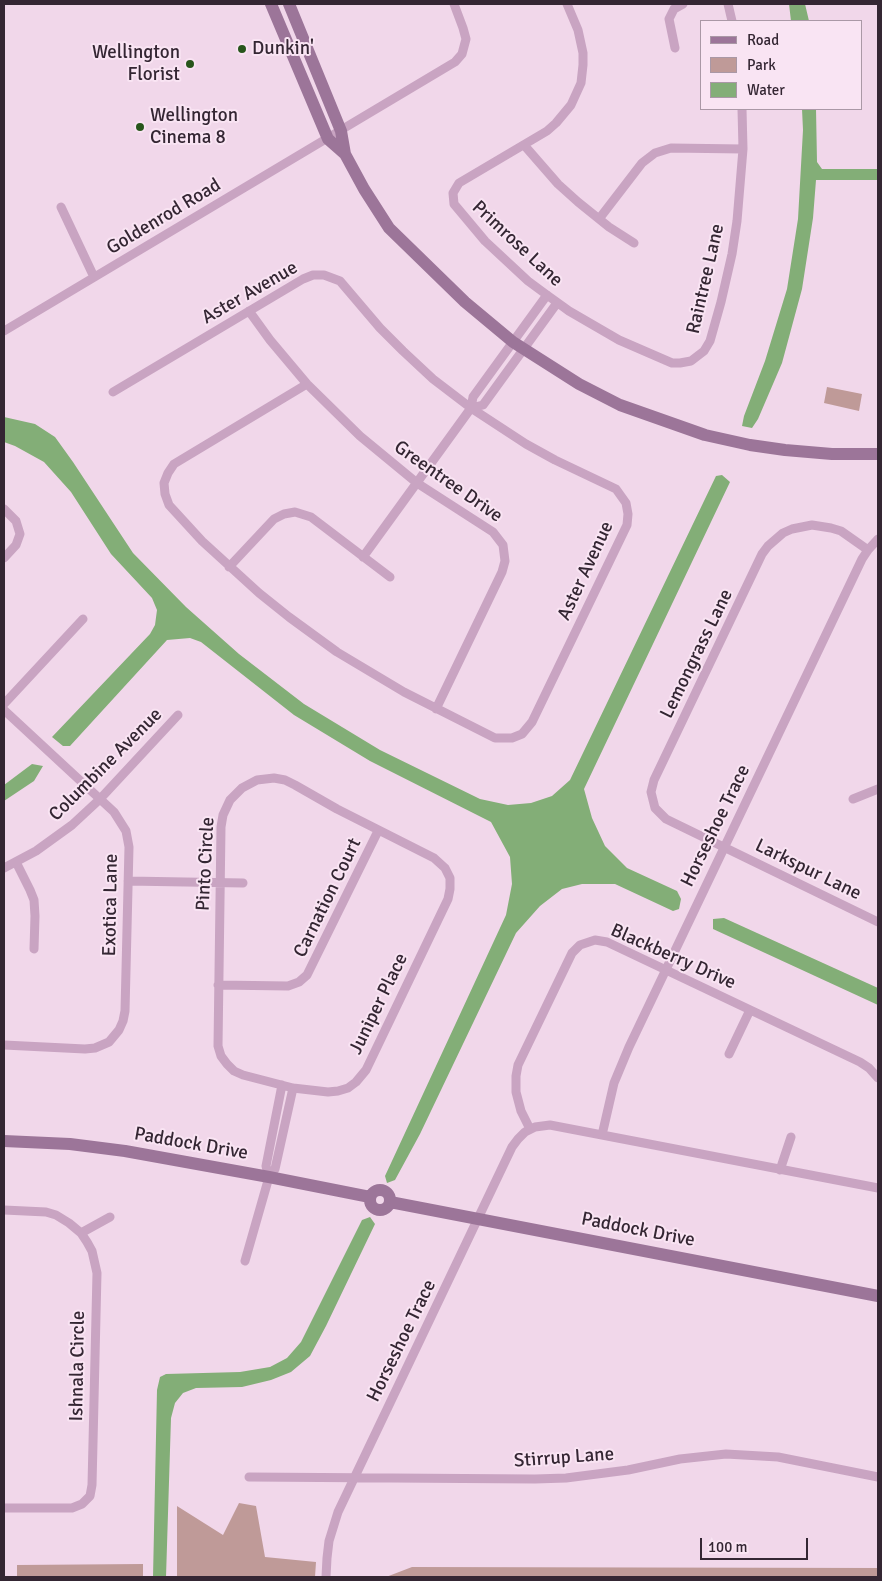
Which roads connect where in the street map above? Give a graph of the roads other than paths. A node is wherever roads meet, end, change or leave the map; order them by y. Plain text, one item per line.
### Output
1 (271, 4) edge
2 (288, 4) edge
3 (454, 4) edge
4 (567, 4) edge
5 (683, 4) edge
6 (728, 4) edge
7 (732, 20) edge
8 (674, 48) dead end
9 (742, 110) edge
10 (341, 131) junction
11 (328, 139) junction
12 (524, 144) junction
13 (743, 149) junction
14 (345, 154) junction
15 (61, 206) dead end
16 (599, 219) junction
17 (634, 243) dead end
18 (94, 277) junction
19 (546, 295) junction
20 (557, 303) junction
21 (249, 312) junction
22 (4, 331) edge
23 (518, 346) junction
24 (307, 384) junction
25 (113, 392) dead end
26 (471, 408) junction
27 (878, 454) edge
28 (417, 483) junction
29 (4, 509) edge
30 (878, 539) edge
31 (868, 550) junction
32 (363, 557) junction
33 (4, 558) edge
34 (229, 567) junction
35 (390, 577) dead end
36 (82, 619) dead end
37 (4, 704) edge
38 (4, 710) edge
39 (436, 710) junction
40 (178, 715) dead end
41 (878, 789) edge
42 (100, 799) junction
43 (853, 799) dead end
44 (378, 831) junction
45 (724, 848) junction
46 (16, 862) junction
47 (4, 868) edge
48 (450, 878) joint
49 (128, 881) junction
50 (220, 883) junction
51 (243, 883) dead end
52 (878, 922) edge
53 (34, 948) dead end
54 (666, 969) junction
55 (218, 985) junction
56 (750, 1010) junction
57 (4, 1045) edge
58 (729, 1054) dead end
59 (878, 1078) edge
60 (282, 1085) junction
61 (293, 1088) junction
62 (530, 1130) junction
63 (602, 1135) junction
64 (791, 1137) dead end
65 (4, 1141) edge
66 (780, 1170) junction
67 (269, 1177) junction
68 (878, 1188) edge
69 (4, 1210) edge
70 (110, 1217) dead end
71 (478, 1218) junction
72 (81, 1233) junction
73 (245, 1261) dead end
74 (878, 1296) edge
75 (878, 1477) edge
76 (249, 1478) dead end
77 (354, 1478) junction
78 (4, 1508) edge
79 (326, 1577) edge

1 - 11 street
2 - 10 street
3 - 10 street, Goldenrod Road
4 - 12 street, Primrose Lane
5 - 8 street
6 - 7 street
9 - 13 street, Raintree Lane
10 - 11 street, Goldenrod Road
10 - 14 street
11 - 14 street
11 - 18 street, Goldenrod Road
12 - 16 street
12 - 19 street, Primrose Lane
13 - 16 street
13 - 20 street, Raintree Lane
14 - 23 street
15 - 18 street
16 - 17 street
18 - 22 street, Goldenrod Road
19 - 20 street, Primrose Lane
19 - 23 street
20 - 23 street
21 - 24 street, Greentree Drive
21 - 25 street, Aster Avenue
21 - 26 street, Aster Avenue
23 - 26 street
23 - 27 street
24 - 28 street, Greentree Drive
24 - 34 street, Aster Avenue
26 - 28 street
26 - 39 street, Aster Avenue
28 - 32 street
28 - 39 street, Greentree Drive
29 - 33 street
30 - 31 street, Horseshoe Trace
31 - 45 street, Horseshoe Trace
31 - 45 street, Lemongrass Lane
32 - 34 street
32 - 35 street
34 - 39 street, Aster Avenue
36 - 37 street
38 - 42 street, Exotica Lane
40 - 42 street, Columbine Avenue
41 - 43 street
42 - 46 street, Columbine Avenue
42 - 49 street, Exotica Lane
44 - 48 street, Pinto Circle
44 - 50 street, Pinto Circle
44 - 55 street, Carnation Court
45 - 52 street, Larkspur Lane
45 - 54 street, Horseshoe Trace
46 - 47 street, Columbine Avenue
46 - 53 street
48 - 61 street, Juniper Place
49 - 50 street
49 - 57 street, Exotica Lane
50 - 51 street
50 - 55 street, Pinto Circle
54 - 56 street, Blackberry Drive
54 - 62 street, Blackberry Drive
54 - 63 street, Horseshoe Trace
55 - 60 street, Pinto Circle
56 - 58 street
56 - 59 street, Blackberry Drive
60 - 61 street, Pinto Circle
60 - 67 street
61 - 67 street
62 - 63 street
62 - 71 street, Horseshoe Trace
63 - 66 street
64 - 66 street
65 - 67 street, Paddock Drive
66 - 68 street
67 - 71 street, Paddock Drive
67 - 73 street
69 - 72 street, Ishnala Circle
70 - 72 street
71 - 74 street, Paddock Drive
71 - 77 street, Horseshoe Trace
72 - 78 street, Ishnala Circle
75 - 77 street, Stirrup Lane
76 - 77 street, Stirrup Lane
77 - 79 street, Horseshoe Trace

